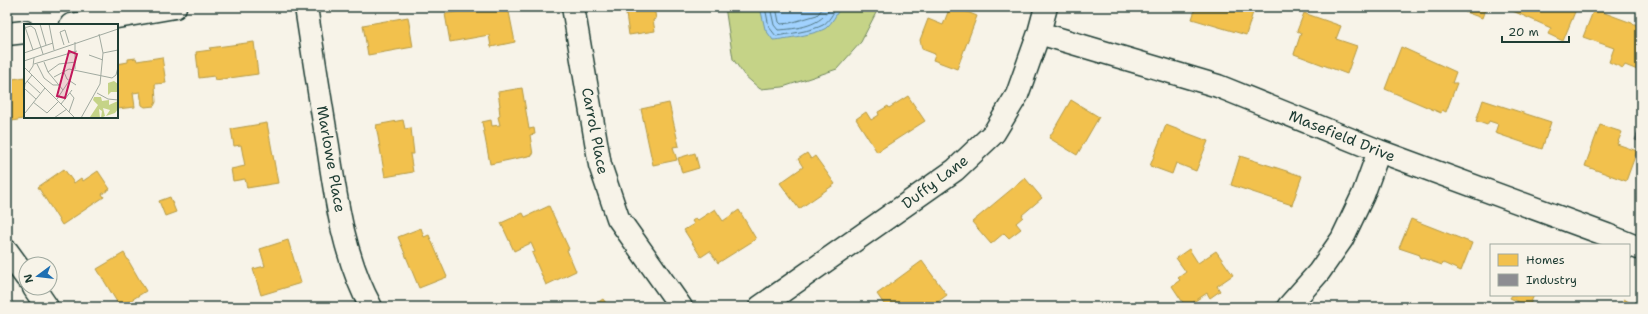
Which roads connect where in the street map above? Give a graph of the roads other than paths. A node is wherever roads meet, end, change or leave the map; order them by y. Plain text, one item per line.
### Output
1 (175, 7) edge
2 (306, 7) edge
3 (573, 7) edge
4 (1046, 7) edge
5 (77, 24) edge
6 (24, 32) edge
7 (1040, 33) junction
8 (7, 34) edge
9 (1379, 151) junction
10 (1627, 244) edge
11 (1630, 245) edge
12 (1641, 250) edge
13 (7, 251) edge
14 (18, 266) edge
15 (39, 296) edge
16 (47, 307) edge
17 (372, 307) edge
18 (681, 307) edge
19 (760, 307) edge
20 (1288, 307) edge

1 - 5 street
2 - 17 street, Marlowe Place
3 - 18 street, Carrol Place
4 - 7 street, Duffy Lane
6 - 8 street
7 - 9 street, Masefield Drive
7 - 19 street, Duffy Lane
9 - 10 street, Masefield Drive
9 - 20 street
11 - 12 street, Masefield Drive
13 - 14 street
15 - 16 street

